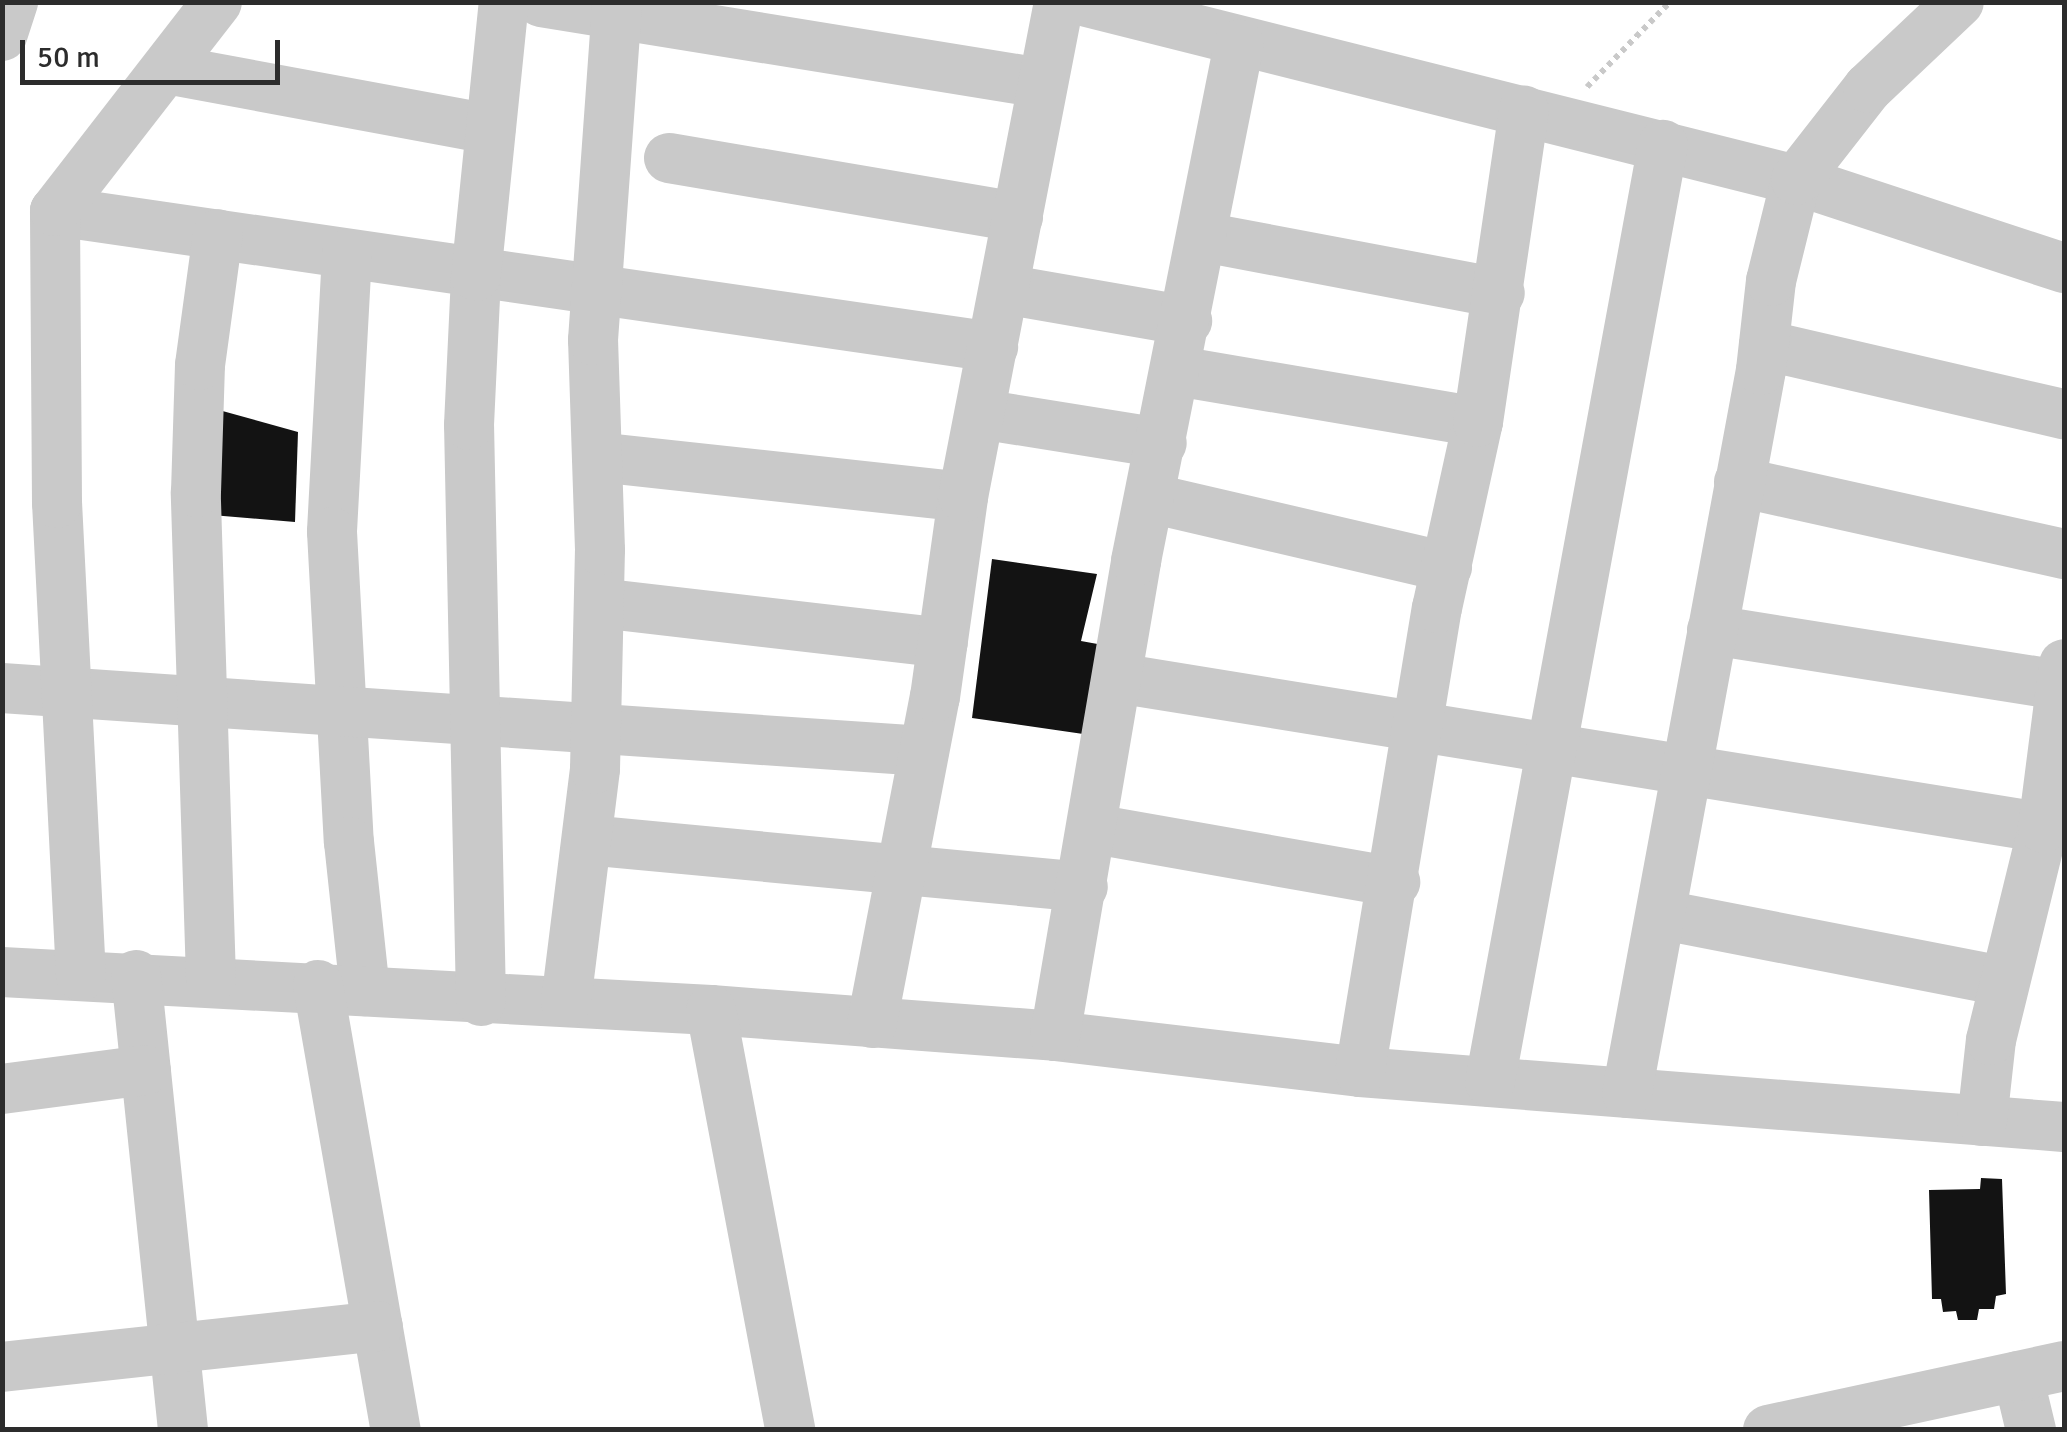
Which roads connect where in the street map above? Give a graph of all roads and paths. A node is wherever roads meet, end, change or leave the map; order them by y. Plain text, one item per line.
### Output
1 (12, 2) edge
2 (217, 2) edge
3 (504, 2) edge
4 (542, 2) edge
5 (1060, 2) edge
6 (1087, 2) edge
7 (1670, 2) edge
8 (1959, 2) edge
9 (616, 10) edge
10 (2, 36) edge
11 (1238, 44) junction
12 (166, 69) junction
13 (1042, 83) junction
14 (1541, 114) junction
15 (490, 129) junction
16 (1663, 146) junction
17 (669, 158) dead end
18 (1796, 180) junction
19 (55, 211) junction
20 (1018, 217) junction
21 (218, 234) junction
22 (1203, 237) junction
23 (348, 254) junction
24 (2064, 268) edge
25 (476, 276) junction
26 (1004, 289) junction
27 (1500, 293) junction
28 (595, 294) junction
29 (1187, 321) junction
30 (1764, 345) junction
31 (993, 347) junction
32 (1177, 372) junction
33 (980, 414) junction
34 (2064, 414) edge
35 (1478, 422) junction
36 (1162, 442) junction
37 (597, 458) junction
38 (1739, 482) junction
39 (963, 498) junction
40 (1150, 498) junction
41 (2064, 554) edge
42 (1447, 567) junction
43 (600, 603) junction
44 (1712, 630) junction
45 (942, 643) junction
46 (2063, 675) edge
47 (1117, 678) junction
48 (2, 688) edge
49 (65, 690) junction
50 (200, 699) junction
51 (342, 707) junction
52 (475, 717) junction
53 (1419, 725) junction
54 (596, 727) junction
55 (1554, 747) junction
56 (924, 750) junction
57 (1688, 769) junction
58 (1094, 829) junction
59 (2054, 829) edge
60 (587, 840) junction
61 (900, 868) junction
62 (1395, 882) junction
63 (1083, 887) junction
64 (1663, 916) junction
65 (2, 972) edge
66 (136, 975) junction
67 (80, 976) junction
68 (211, 979) junction
69 (2004, 981) junction
70 (341, 988) junction
71 (481, 1001) junction
72 (566, 1002) junction
73 (711, 1010) junction
74 (872, 1023) junction
75 (1055, 1036) junction
76 (146, 1070) junction
77 (1360, 1072) junction
78 (1490, 1082) junction
79 (2, 1088) edge
80 (1626, 1093) junction
81 (1982, 1121) junction
82 (2064, 1127) edge
83 (378, 1326) junction
84 (174, 1350) junction
85 (2, 1367) edge
86 (2041, 1371) edge
87 (1894, 1416) edge
88 (183, 1430) edge
89 (396, 1430) edge
90 (790, 1430) edge
91 (1768, 1430) edge
92 (2032, 1430) edge

1 - 10 street
2 - 12 street
3 - 15 street
4 - 9 street
5 - 13 street
6 - 11 street
7 - 14 path
8 - 18 street
9 - 13 street
9 - 28 street
11 - 14 street
11 - 22 street
12 - 15 street
12 - 19 street
13 - 20 street
14 - 16 street
14 - 27 street
15 - 25 street
16 - 18 street
16 - 55 street
17 - 20 street
18 - 24 street
18 - 30 street
19 - 21 street
19 - 49 street
20 - 26 street
21 - 23 street
21 - 50 street
22 - 27 street
22 - 29 street
23 - 25 street
23 - 51 street
25 - 28 street
25 - 52 street
26 - 29 street
26 - 31 street
27 - 35 street
28 - 31 street
28 - 37 street
29 - 32 street
30 - 34 street
30 - 38 street
31 - 33 street
32 - 35 street
32 - 36 street
33 - 36 street
33 - 39 street
35 - 42 street
36 - 40 street
37 - 39 street
37 - 43 street
38 - 41 street
38 - 44 street
39 - 45 street
40 - 42 street
40 - 47 street
42 - 53 street
43 - 45 street
43 - 54 street
44 - 46 street
44 - 57 street
45 - 56 street
46 - 59 street
47 - 53 street
47 - 58 street
48 - 49 street
49 - 50 street
49 - 67 street
50 - 51 street
50 - 68 street
51 - 52 street
51 - 70 street
52 - 54 street
52 - 71 street
53 - 55 street
53 - 62 street
54 - 56 street
54 - 60 street
55 - 57 street
55 - 78 street
56 - 61 street
57 - 59 street
57 - 64 street
58 - 62 street
58 - 63 street
59 - 69 street
60 - 61 street
60 - 72 street
61 - 63 street
61 - 74 street
62 - 77 street
63 - 75 street
64 - 69 street
64 - 80 street
65 - 67 street
66 - 67 street
66 - 68 street
66 - 76 street
68 - 70 street
69 - 81 street
70 - 71 street
70 - 83 street
71 - 72 street
72 - 73 street
73 - 74 street
73 - 90 street
74 - 75 street
75 - 77 street
76 - 79 street
76 - 84 street
77 - 78 street
78 - 80 street
80 - 81 street
81 - 82 street
83 - 84 street
83 - 89 street
84 - 85 street
84 - 88 street
86 - 87 street
86 - 92 street
87 - 91 street

